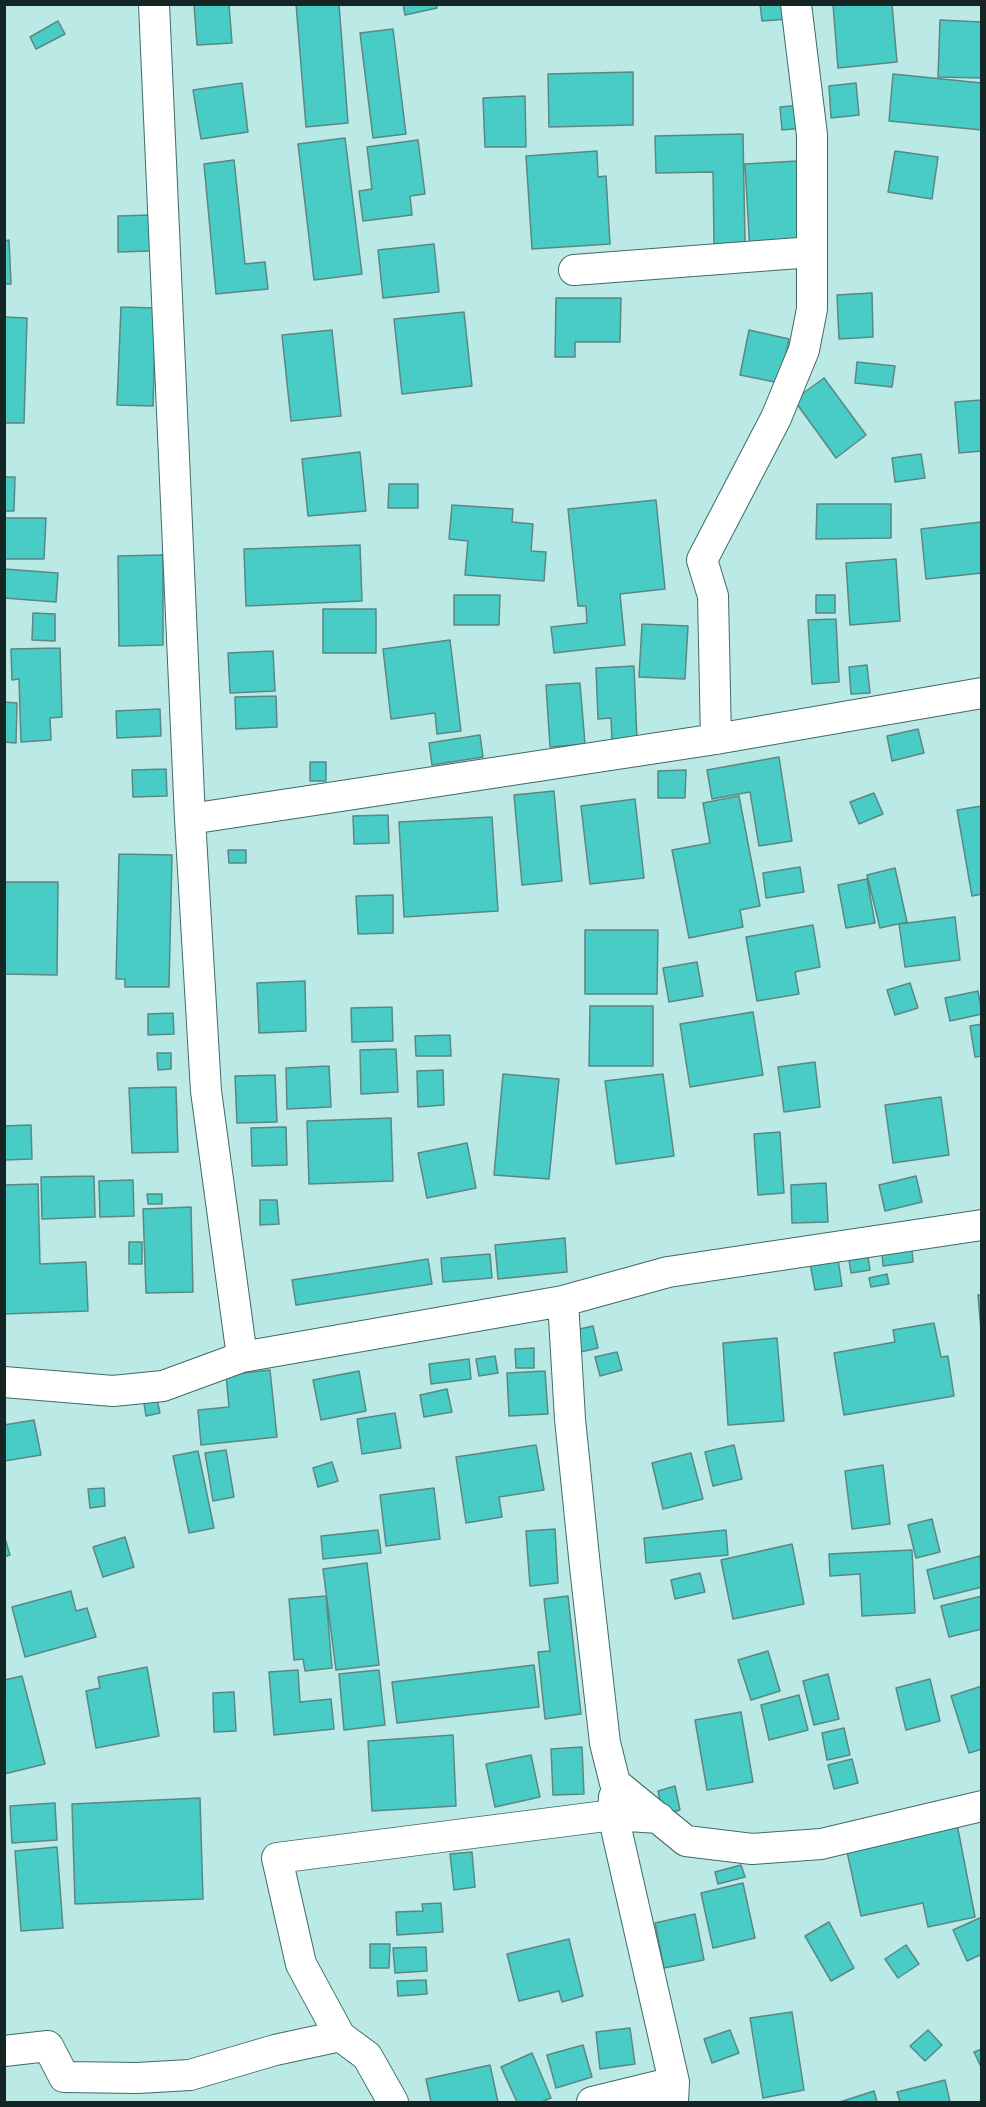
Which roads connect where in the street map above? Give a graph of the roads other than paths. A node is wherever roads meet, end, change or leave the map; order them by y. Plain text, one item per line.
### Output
1 (154, 4) edge
2 (796, 4) edge
3 (812, 252) junction
4 (574, 270) dead end
5 (981, 693) edge
6 (716, 739) junction
7 (190, 819) junction
8 (981, 1225) edge
9 (563, 1301) junction
10 (242, 1357) junction
11 (4, 1382) edge
12 (615, 1782) junction
13 (981, 1806) edge
14 (613, 1815) junction
15 (659, 1818) junction
16 (340, 2036) junction
17 (4, 2051) edge
18 (674, 2092) edge
19 (393, 2103) edge
20 (592, 2103) edge

1 - 7 street
2 - 3 street
3 - 4 street
3 - 6 street
5 - 6 street
6 - 7 street
7 - 10 street
8 - 9 street
9 - 10 street
9 - 12 street
10 - 11 street
12 - 14 street
12 - 15 street
13 - 15 street
14 - 15 street
14 - 16 street
14 - 18 street
16 - 17 street
16 - 19 street
18 - 20 street

